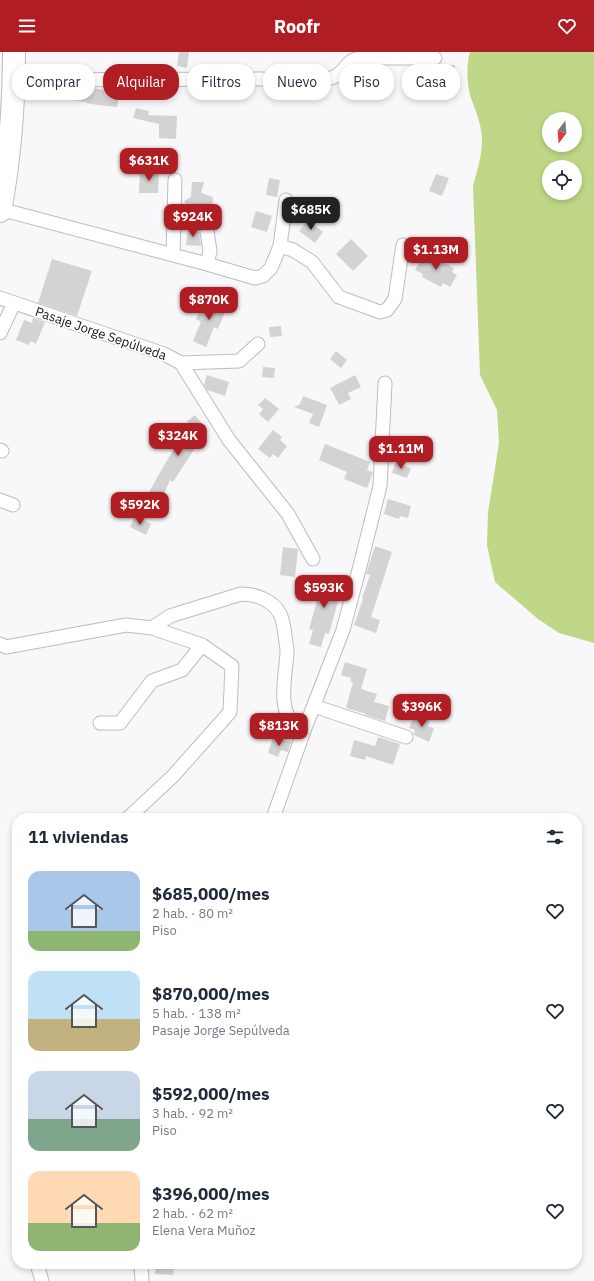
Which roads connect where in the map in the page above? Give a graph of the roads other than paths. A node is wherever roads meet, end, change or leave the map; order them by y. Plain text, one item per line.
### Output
1 (14, 52) edge
2 (435, 58) dead end
3 (14, 64) edge
4 (95, 80) edge
5 (13, 100) edge
6 (175, 180) dead end
7 (286, 200) dead end
8 (0, 210) edge
9 (174, 218) junction
10 (403, 245) dead end
11 (280, 246) junction
12 (174, 254) junction
13 (207, 264) junction
14 (0, 298) edge
15 (14, 303) junction
16 (0, 333) edge
17 (258, 344) dead end
18 (181, 363) junction
19 (385, 384) dead end
20 (0, 500) edge
21 (13, 505) dead end
22 (313, 559) dead end
23 (152, 628) junction
24 (0, 644) edge
25 (202, 644) junction
26 (314, 706) junction
27 (100, 723) dead end
28 (305, 728) junction
29 (406, 737) dead end
30 (133, 813) edge
31 (276, 813) edge
32 (38, 1269) edge
33 (141, 1269) edge
34 (42, 1281) edge
35 (142, 1281) edge

1 - 3 highway
2 - 4 street
5 - 8 highway
6 - 9 street
7 - 11 street
8 - 12 street
9 - 12 street
9 - 13 street
10 - 11 street
11 - 13 street
12 - 13 street
14 - 15 street, Pasaje Jorge Sepúlveda
15 - 16 street
15 - 18 street, Pasaje Jorge Sepúlveda
17 - 18 street
18 - 22 street, Pasaje Jorge Sepúlveda
19 - 26 street
20 - 21 street
23 - 24 street
23 - 25 street
23 - 28 street
25 - 27 street
25 - 30 street
26 - 28 street
26 - 29 street
28 - 31 street
32 - 34 street
33 - 35 street

